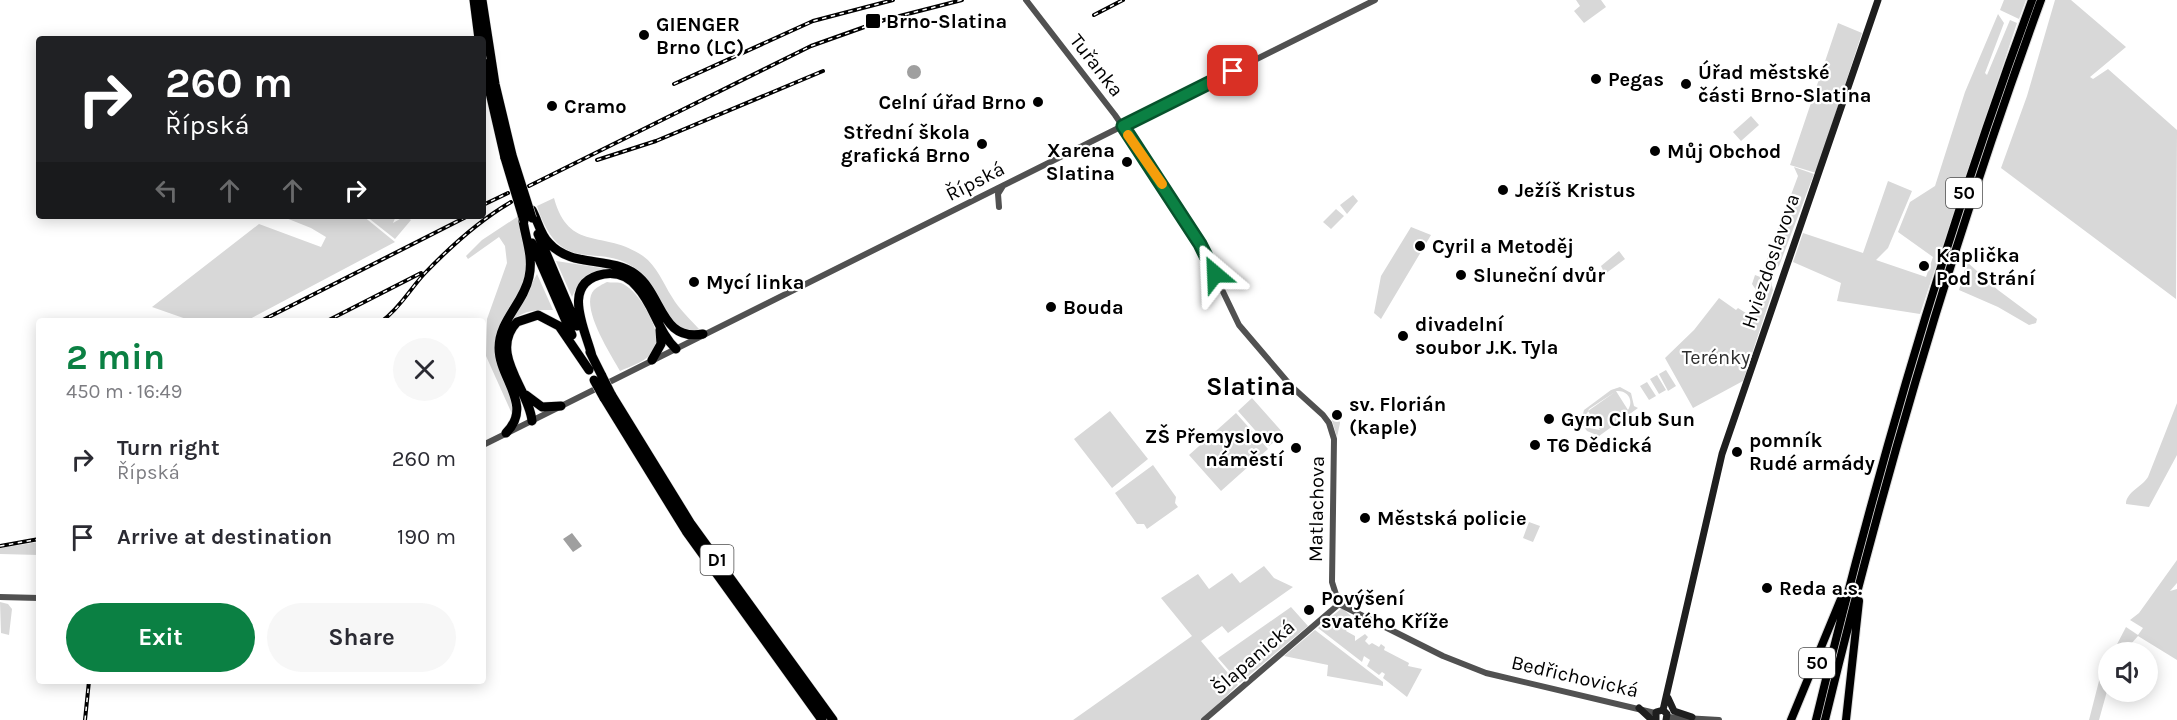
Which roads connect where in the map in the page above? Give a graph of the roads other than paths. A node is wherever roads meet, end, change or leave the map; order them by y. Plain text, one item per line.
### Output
1 (474, 0) edge
2 (482, 0) edge
3 (1026, 0) edge
4 (1375, 0) edge
5 (1878, 0) edge
6 (2032, 0) edge
7 (2041, 0) edge
8 (479, 36) edge
9 (486, 73) edge
10 (1123, 126) junction
11 (508, 157) junction
12 (1004, 185) junction
13 (999, 207) dead end
14 (527, 218) junction
15 (664, 315) junction
16 (659, 324) junction
17 (703, 334) junction
18 (676, 349) junction
19 (592, 356) junction
20 (652, 360) junction
21 (590, 370) junction
22 (598, 378) junction
23 (517, 389) junction
24 (608, 396) junction
25 (561, 406) junction
26 (1323, 416) joint
27 (532, 421) junction
28 (506, 433) junction
29 (486, 443) edge
30 (1865, 544) junction
31 (0, 597) edge
32 (36, 598) edge
33 (1339, 604) junction
34 (1667, 690) junction
35 (1639, 708) joint
36 (1666, 716) edge
37 (1691, 717) junction
38 (1654, 718) edge
39 (822, 720) edge
40 (833, 720) edge
41 (1204, 720) edge
42 (1678, 720) edge
43 (1719, 720) edge
44 (1793, 720) edge
45 (1816, 720) edge
46 (1825, 720) edge
47 (1846, 720) edge

1 - 8 highway
2 - 11 highway, D1
3 - 10 street, Tuřanka
4 - 10 street, Řípská
5 - 34 main road, Hviezdoslavova
6 - 30 highway, 50
7 - 30 highway, 50
9 - 11 highway, D1
10 - 12 street, Řípská
10 - 26 street, Tuřanka
11 - 14 highway, D1, bridge
11 - 14 highway, D1, bridge
12 - 13 street
12 - 17 street, Řípská
14 - 15 highway
14 - 19 highway, D1
14 - 21 highway, D1
14 - 23 highway
15 - 17 highway
15 - 18 highway
16 - 18 highway
16 - 19 highway
16 - 20 highway
17 - 18 street, Řípská
18 - 20 street, Řípská
19 - 22 highway, D1
20 - 25 street, Řípská
21 - 22 highway, D1
21 - 23 highway
22 - 24 highway, D1, bridge
23 - 25 highway
23 - 27 highway
23 - 28 highway
24 - 39 highway, D1
24 - 40 highway, D1
25 - 27 street, Řípská
26 - 33 street, Matlachova
27 - 28 street, Řípská
28 - 29 street, Řípská
30 - 44 highway, 50
30 - 45 highway, 50
30 - 46 highway, 50
30 - 47 highway, 50
31 - 32 street
33 - 35 street, Bedřichovická
33 - 41 street, Šlapanická
34 - 36 main road, Hviezdoslavova
34 - 37 main road
35 - 38 main road
36 - 37 street
36 - 38 main road
37 - 42 main road
37 - 43 street

